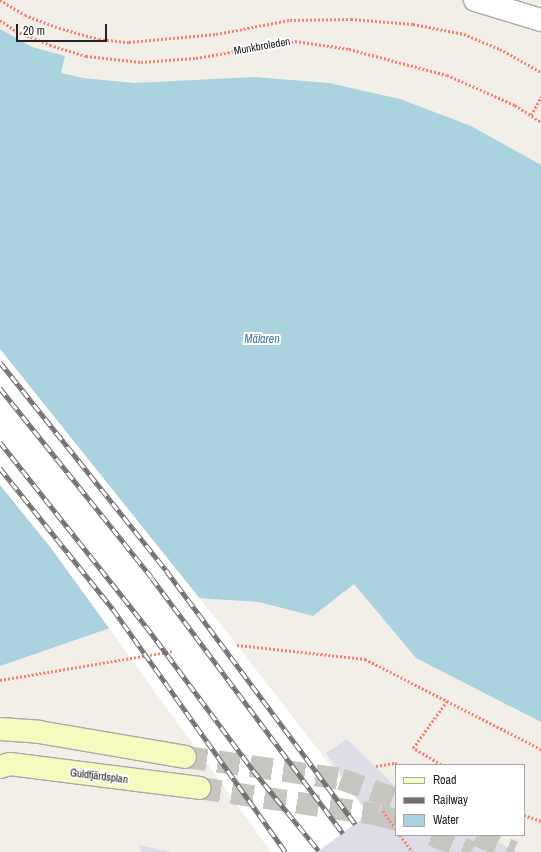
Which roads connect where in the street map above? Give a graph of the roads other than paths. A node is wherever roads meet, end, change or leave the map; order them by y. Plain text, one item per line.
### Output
1 (475, 0) edge
2 (541, 20) edge
3 (0, 729) edge
4 (185, 757) tunnel mouth
5 (0, 767) edge
6 (199, 788) tunnel mouth

1 - 2 street
3 - 4 main road
5 - 6 main road, Guldfjärdsplan

